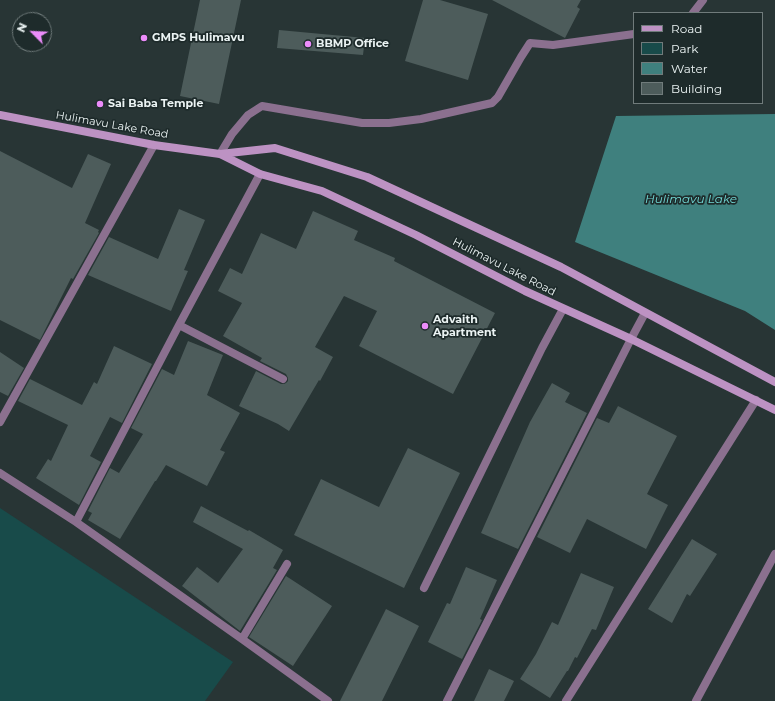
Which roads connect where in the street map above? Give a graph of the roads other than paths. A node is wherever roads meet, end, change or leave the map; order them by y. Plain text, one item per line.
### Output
1 (703, 0) edge
2 (694, 12) edge
3 (633, 34) edge
4 (0, 115) edge
5 (154, 145) junction
6 (220, 154) junction
7 (260, 174) junction
8 (563, 309) junction
9 (645, 313) junction
10 (179, 325) junction
11 (631, 339) junction
12 (283, 379) dead end
13 (775, 382) edge
14 (756, 400) junction
15 (775, 410) edge
16 (0, 422) edge
17 (0, 473) edge
18 (76, 522) junction
19 (775, 554) edge
20 (287, 564) dead end
21 (424, 588) dead end
22 (242, 639) junction
23 (327, 701) edge
24 (447, 701) edge
25 (566, 701) edge
26 (696, 701) edge

1 - 2 street
3 - 6 street
4 - 5 main road, Hulimavu Lake Road
5 - 6 main road, Hulimavu Lake Road
5 - 16 street
6 - 7 main road, Hulimavu Lake Road
6 - 9 main road, Hulimavu Lake Road
7 - 8 main road, Hulimavu Lake Road
7 - 10 street
8 - 11 main road, Hulimavu Lake Road
8 - 21 street
9 - 11 street
9 - 13 main road, Hulimavu Lake Road
10 - 12 street
10 - 18 street
11 - 14 main road, Hulimavu Lake Road
11 - 24 street
14 - 15 main road, Hulimavu Lake Road
14 - 25 street
17 - 18 street
18 - 22 street
19 - 26 street
20 - 22 street
22 - 23 street

